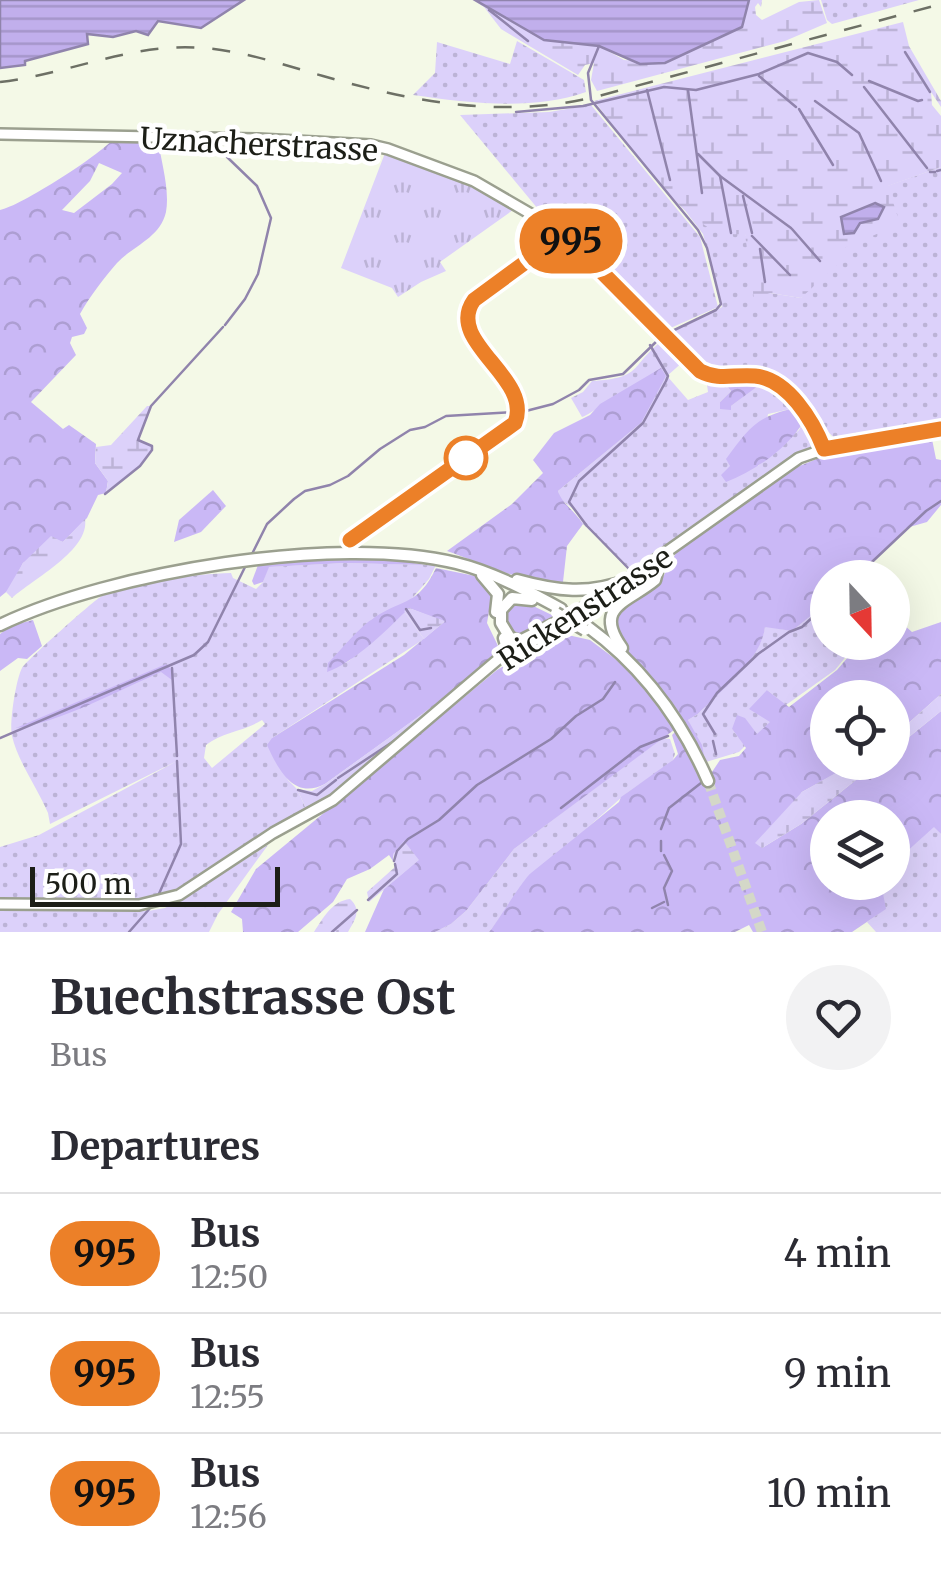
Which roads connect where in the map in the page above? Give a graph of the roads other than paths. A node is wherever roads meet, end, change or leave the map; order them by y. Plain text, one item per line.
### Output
1 (0, 134) edge
2 (941, 429) edge
3 (824, 449) junction
4 (655, 566) junction
5 (469, 567) junction
6 (628, 580) joint
7 (594, 599) junction
8 (558, 615) junction
9 (0, 625) edge
10 (513, 646) junction
11 (499, 658) joint
12 (631, 663) junction
13 (460, 693) junction
14 (708, 781) tunnel mouth
15 (0, 904) edge

1 - 3 main road, Uznacherstrasse
2 - 3 main road, Rickenstrasse
3 - 4 main road, Rickenstrasse
4 - 6 main road, Rickenstrasse
4 - 7 main road, Rickenstrasse
4 - 12 highway
5 - 7 highway
5 - 8 highway
5 - 9 highway
5 - 10 highway
6 - 7 highway
7 - 8 main road, Rickenstrasse
7 - 10 main road, Rickenstrasse
8 - 10 highway
8 - 10 highway
8 - 12 highway, bridge
10 - 11 highway
10 - 13 main road, Rickenstrasse
11 - 13 main road, Rickenstrasse
12 - 14 highway
13 - 15 main road, Rickenstrasse

